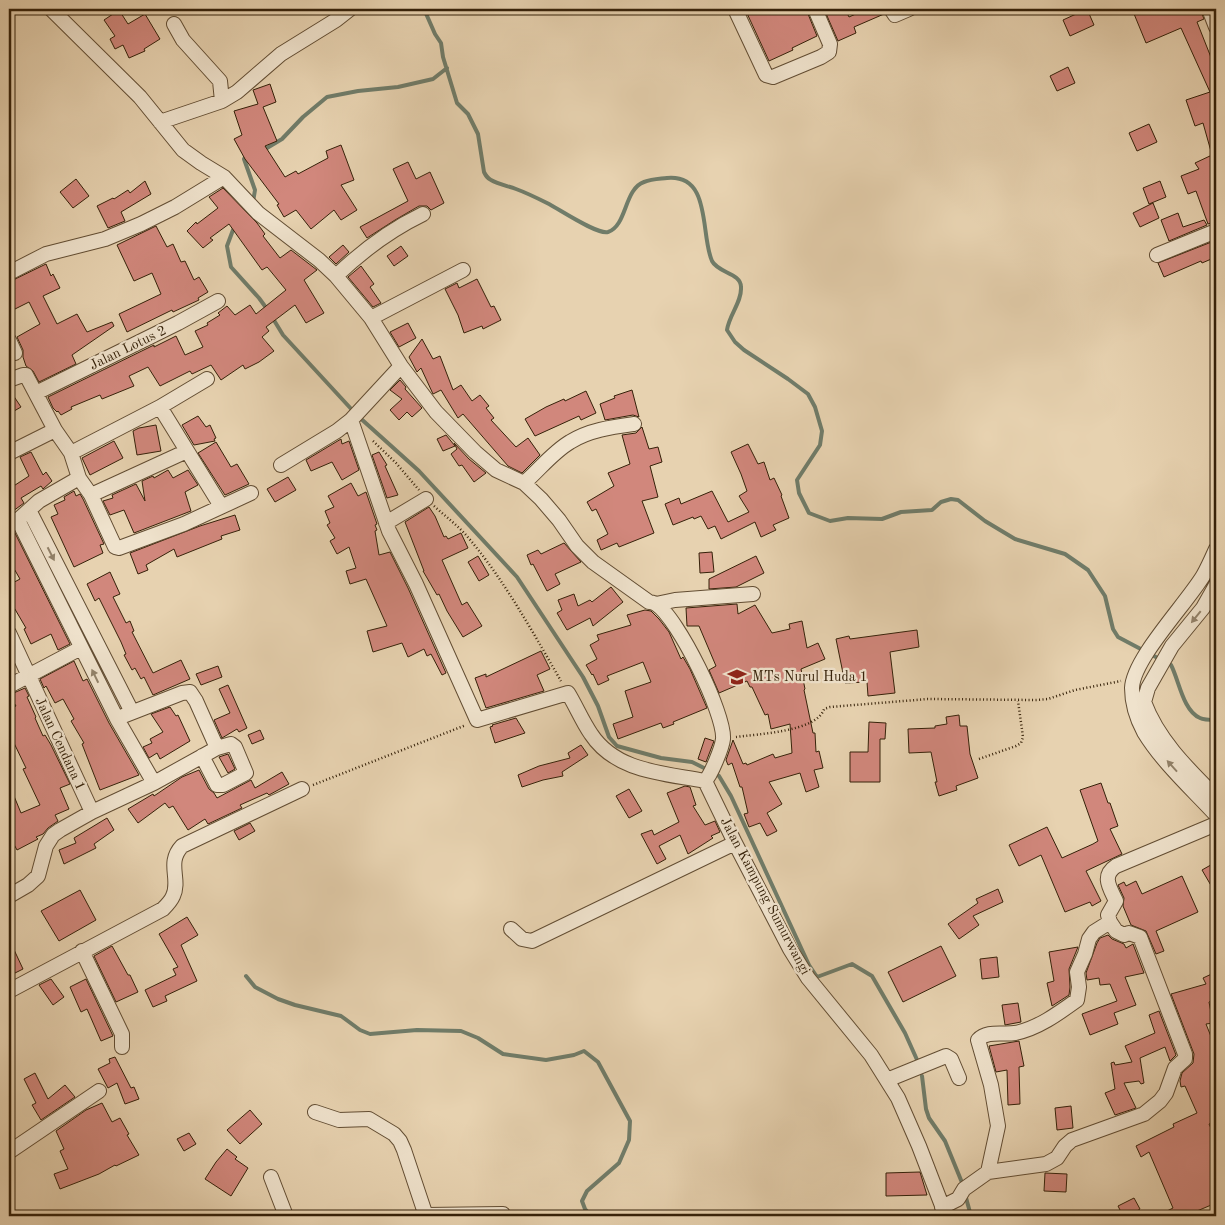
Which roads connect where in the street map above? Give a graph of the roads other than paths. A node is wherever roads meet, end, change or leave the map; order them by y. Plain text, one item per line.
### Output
1 (51, 9) edge
2 (350, 9) edge
3 (735, 9) edge
4 (815, 9) edge
5 (909, 9) edge
6 (1209, 9) edge
7 (893, 12) edge
8 (174, 24) dead end
9 (1216, 27) edge
10 (222, 101) junction
11 (160, 122) junction
12 (224, 177) junction
13 (423, 214) dead end
14 (1216, 231) edge
15 (1157, 255) dead end
16 (463, 270) dead end
17 (9, 273) edge
18 (336, 276) junction
19 (218, 300) dead end
20 (371, 318) junction
21 (401, 366) junction
22 (208, 379) dead end
23 (9, 380) edge
24 (36, 393) junction
25 (160, 408) junction
26 (355, 415) junction
27 (634, 424) dead end
28 (55, 430) junction
29 (187, 451) junction
30 (9, 453) edge
31 (70, 453) junction
32 (281, 465) dead end
33 (79, 478) junction
34 (524, 484) junction
35 (251, 493) dead end
36 (91, 495) junction
37 (426, 499) road end
38 (221, 506) junction
39 (30, 510) junction
40 (13, 522) edge
41 (386, 523) junction
42 (1216, 549) edge
43 (1202, 576) junction
44 (1216, 583) edge
45 (753, 594) dead end
46 (656, 604) junction
47 (80, 610) junction
48 (66, 617) junction
49 (9, 633) edge
50 (81, 648) junction
51 (1143, 659) junction
52 (1160, 667) junction
53 (29, 675) junction
54 (9, 686) edge
55 (132, 712) junction
56 (117, 720) junction
57 (217, 748) junction
58 (202, 756) junction
59 (707, 779) junction
60 (154, 783) junction
61 (302, 790) road end
62 (1216, 797) edge
63 (92, 812) junction
64 (1216, 815) edge
65 (1216, 824) edge
66 (734, 843) junction
67 (9, 896) edge
68 (1110, 922) junction
69 (511, 929) dead end
70 (82, 951) junction
71 (9, 991) edge
72 (122, 1047) dead end
73 (959, 1078) dead end
74 (887, 1080) junction
75 (98, 1092) dead end
76 (315, 1112) dead end
77 (9, 1152) edge
78 (988, 1172) junction
79 (271, 1176) dead end
80 (944, 1211) edge
81 (503, 1214) dead end
82 (286, 1216) edge
83 (426, 1216) edge

1 - 11 street
2 - 10 street
3 - 4 street
5 - 7 street
6 - 9 street
8 - 10 street
10 - 11 street
11 - 12 street
12 - 17 street
12 - 18 street
13 - 18 street
14 - 15 street
16 - 20 street
18 - 20 street
19 - 24 street, Jalan Lotus 2
20 - 21 street
21 - 26 street
21 - 34 street
22 - 25 street
23 - 24 street
24 - 28 street
25 - 29 street
25 - 31 street
26 - 32 street
26 - 41 street
27 - 34 street
28 - 30 street
28 - 31 street
29 - 36 street
29 - 38 street
31 - 33 street
33 - 36 street
33 - 39 street
34 - 46 street
35 - 38 street
36 - 38 street
37 - 41 street
39 - 40 street
39 -> 47 street
40 - 48 street
41 - 59 street
42 - 43 street
43 - 44 street
43 - 51 street
44 -> 52 street
45 - 46 street
46 - 59 street
47 - 48 street
47 - 55 street
48 - 50 street
49 - 53 street, Jalan Cendana 1
50 - 53 street
56 -> 50 street
51 - 52 street
64 -> 51 street
52 - 62 street
53 - 54 street
53 - 63 street, Jalan Cendana 1
55 - 56 street
55 - 57 street
56 - 60 street
57 - 58 street
57 - 58 street
58 - 60 street
59 - 66 street, Jalan Kampung Sumurwangi
60 - 63 street
61 - 70 street
63 - 67 street
65 - 68 street
66 - 69 street
66 - 74 street, Jalan Kampung Sumurwangi
68 - 78 street
68 - 78 street
70 - 71 street
70 - 72 street
73 - 74 street
74 - 80 street, Jalan Kampung Sumurwangi
75 - 77 street
76 - 83 street
78 - 80 street
79 - 82 street
81 - 83 street

